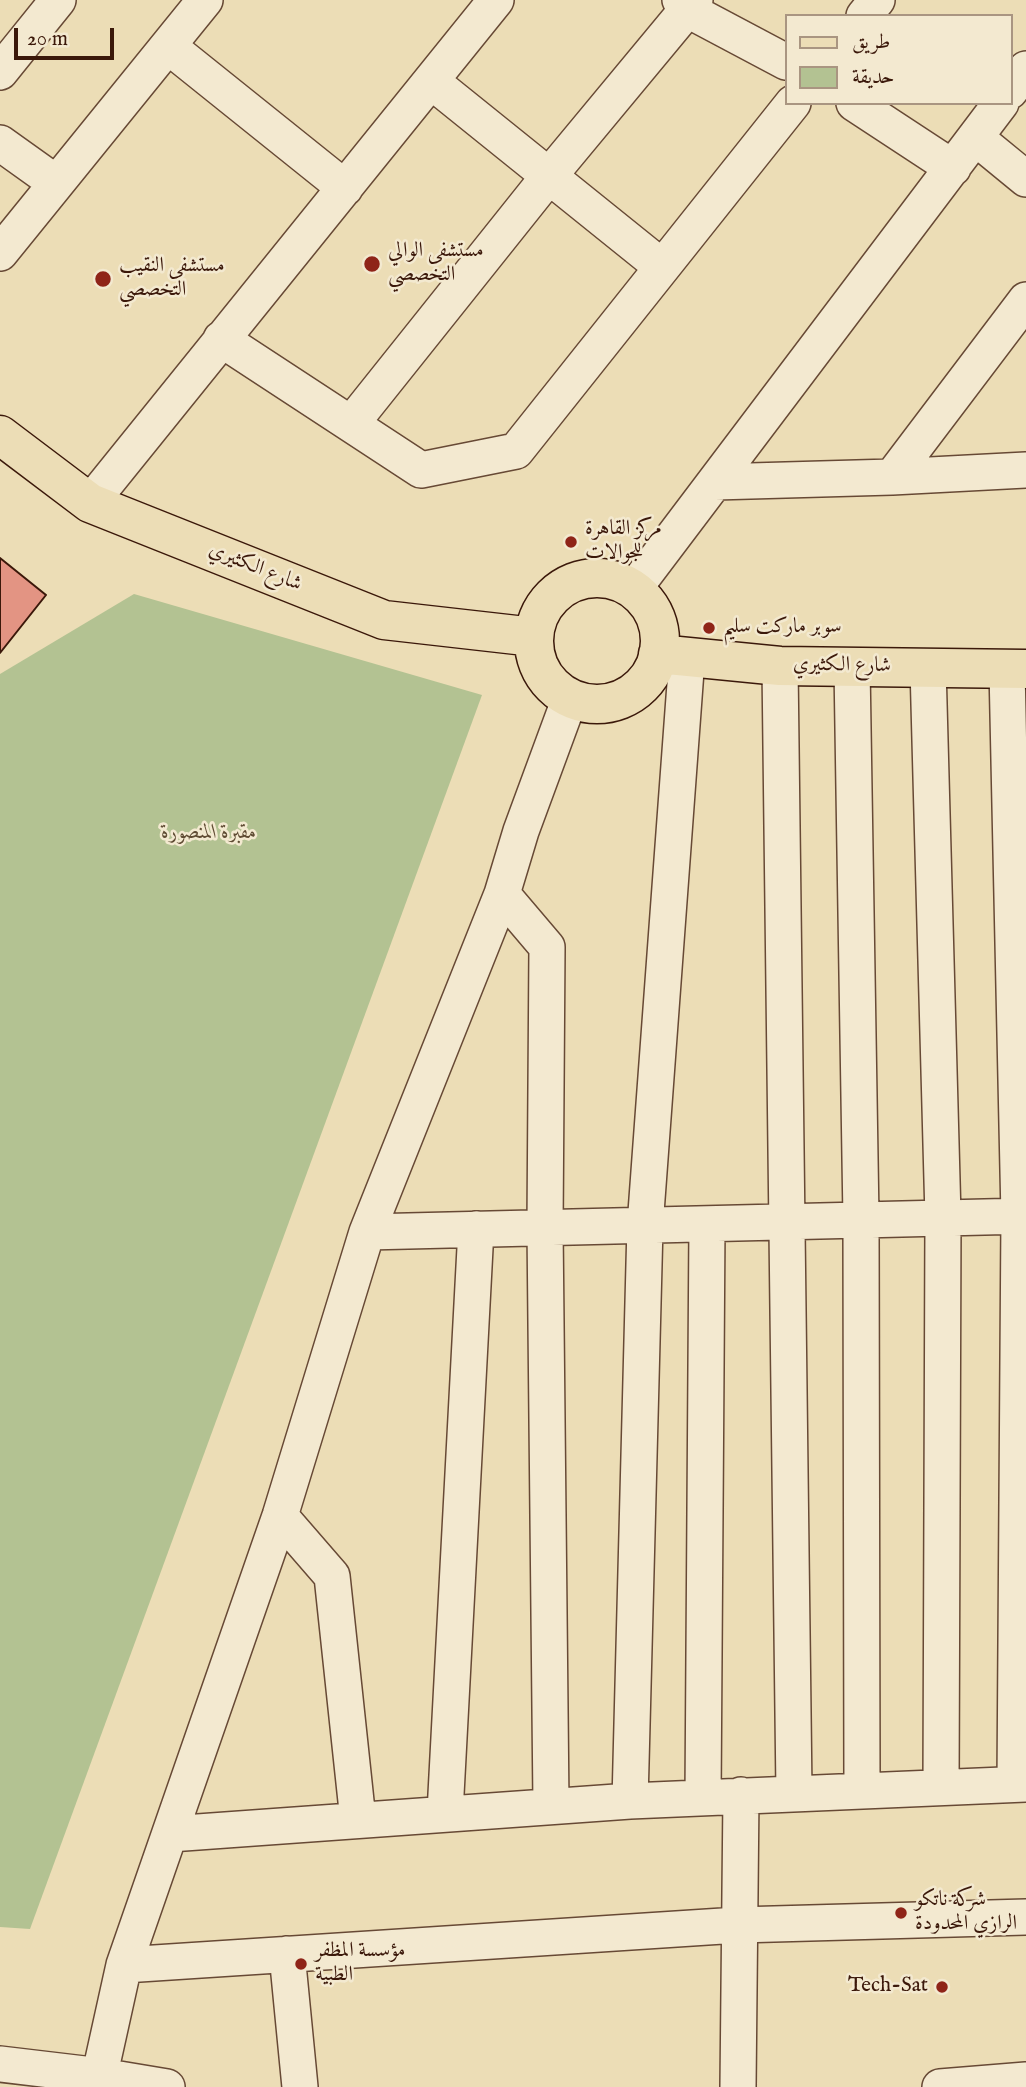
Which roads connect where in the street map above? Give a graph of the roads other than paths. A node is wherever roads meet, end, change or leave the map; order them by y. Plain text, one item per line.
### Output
1 (58, 0) edge
2 (205, 0) edge
3 (496, 0) edge
4 (877, 0) edge
5 (688, 3) edge
6 (866, 14) edge
7 (168, 46) junction
8 (785, 61) edge
9 (1026, 69) edge
10 (0, 72) edge
11 (431, 80) junction
12 (1012, 88) edge
13 (791, 105) edge
14 (857, 105) edge
15 (1001, 105) edge
16 (976, 138) junction
17 (0, 143) edge
18 (953, 168) junction
19 (550, 176) junction
20 (1026, 179) edge
21 (56, 183) junction
22 (345, 188) junction
23 (0, 253) edge
24 (662, 267) junction
25 (1026, 300) edge
26 (221, 340) junction
27 (351, 424) junction
28 (0, 435) edge
29 (1026, 470) edge
30 (892, 477) junction
31 (715, 482) junction
32 (90, 503) junction
33 (633, 590) junction
34 (534, 637) junction
35 (673, 655) junction
36 (780, 666) junction
37 (852, 667) junction
38 (929, 667) junction
39 (1016, 669) edge
40 (570, 698) junction
41 (502, 894) junction
42 (1023, 1216) edge
43 (943, 1217) junction
44 (861, 1219) junction
45 (786, 1221) junction
46 (707, 1224) junction
47 (645, 1226) junction
48 (545, 1227) junction
49 (476, 1229) junction
50 (367, 1232) junction
51 (280, 1516) junction
52 (1020, 1784) edge
53 (941, 1787) junction
54 (862, 1790) junction
55 (794, 1793) junction
56 (741, 1795) junction
57 (703, 1797) junction
58 (630, 1801) junction
59 (551, 1805) junction
60 (445, 1813) junction
61 (358, 1820) junction
62 (170, 1834) junction
63 (1026, 1917) edge
64 (738, 1925) junction
65 (287, 1954) junction
66 (124, 1965) junction
67 (0, 2064) edge
68 (1026, 2080) edge
69 (99, 2082) edge
70 (167, 2087) edge
71 (300, 2087) edge
72 (738, 2087) edge
73 (942, 2087) edge
74 (1025, 2087) edge

1 - 10 street
2 - 7 street
3 - 11 street
4 - 6 street
5 - 8 street
5 - 19 street
7 - 21 street
7 - 22 street
9 - 12 street
11 - 19 street
11 - 22 street
13 - 24 street
14 - 18 street
15 - 16 street
16 - 18 street
16 - 20 street
17 - 21 street
18 - 31 street
19 - 24 street
19 - 27 street
21 - 23 street
22 - 26 street
24 - 27 street
25 - 30 street
26 - 27 street
26 - 32 street
28 - 32 main road, شارع الكثيري
29 - 30 street
30 - 31 street
31 - 33 street
32 - 34 main road, شارع الكثيري
33 - 34 main road
33 - 35 main road
34 - 40 main road
35 - 36 main road, شارع الكثيري
35 - 40 main road
35 - 47 street
36 - 37 main road, شارع الكثيري
36 - 45 street
37 - 38 main road, شارع الكثيري
37 - 44 street
38 - 39 main road, شارع الكثيري
38 - 43 street
39 - 42 street
40 - 41 street
41 - 48 street
41 - 50 street
42 - 43 street
42 - 52 street
43 - 44 street
43 - 53 street
44 - 45 street
44 - 54 street
45 - 46 street
45 - 55 street
46 - 47 street
46 - 57 street
47 - 48 street
47 - 58 street
48 - 49 street
48 - 59 street
49 - 50 street
49 - 60 street
50 - 51 street
51 - 61 street
51 - 62 street
52 - 53 street
53 - 54 street
54 - 55 street
55 - 56 street
56 - 57 street
56 - 64 street
57 - 58 street
58 - 59 street
59 - 60 street
60 - 61 street
61 - 62 street
62 - 66 street
63 - 64 street
64 - 65 street
64 - 72 street
65 - 66 street
65 - 71 street
66 - 69 street
67 - 69 street
68 - 73 street
68 - 74 street
69 - 70 street

